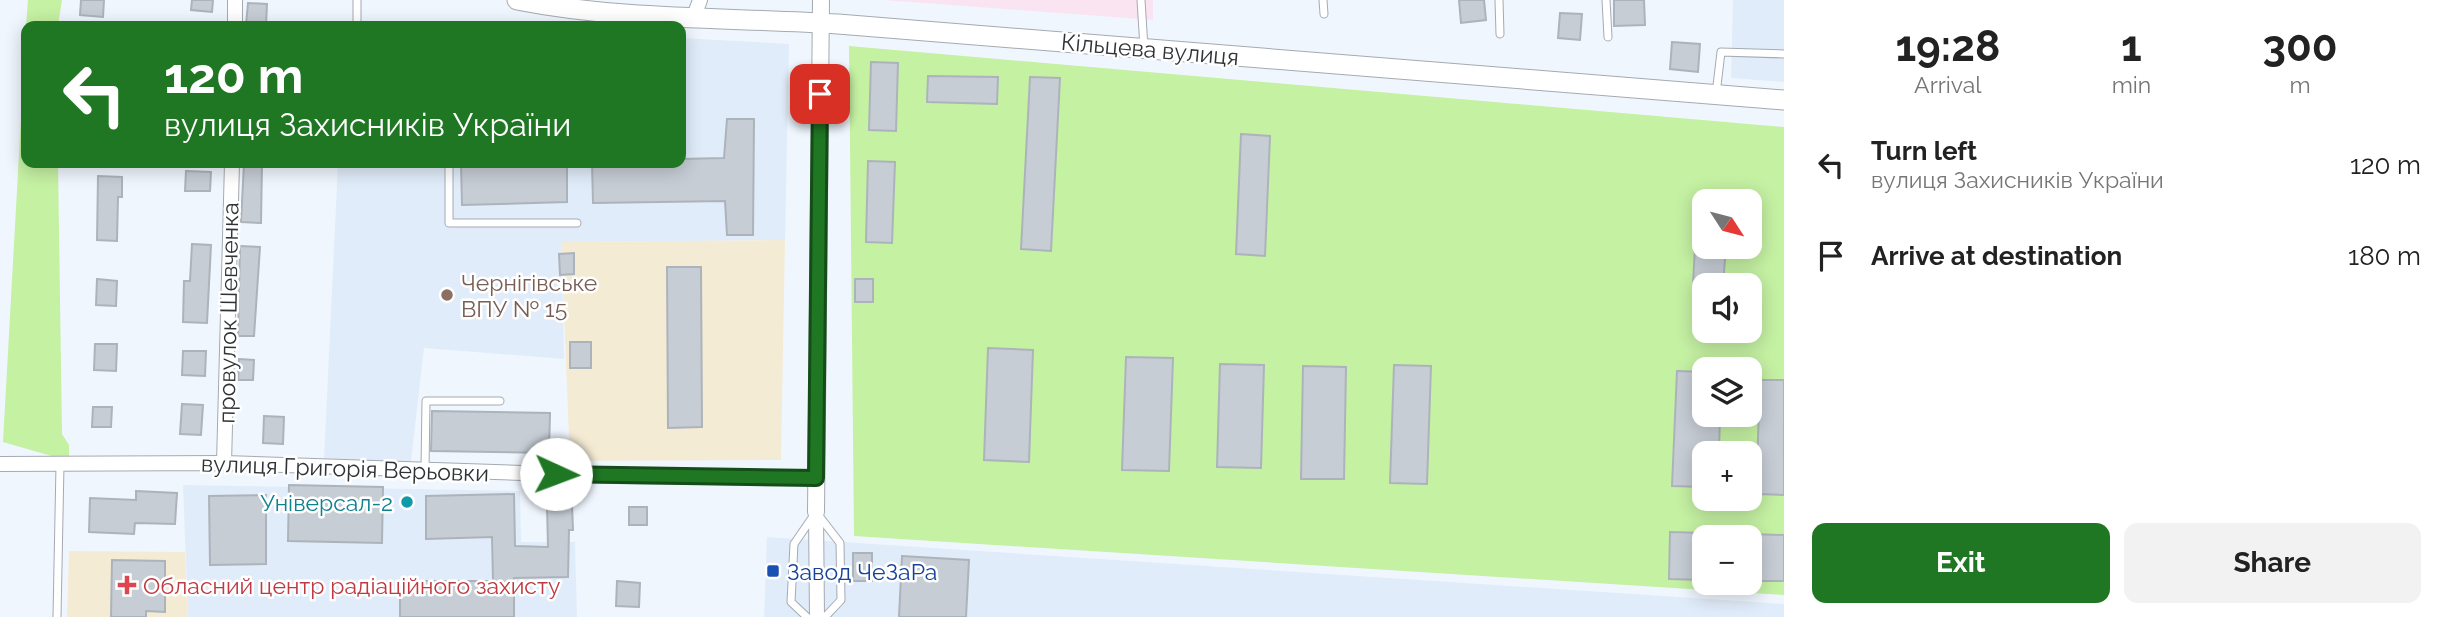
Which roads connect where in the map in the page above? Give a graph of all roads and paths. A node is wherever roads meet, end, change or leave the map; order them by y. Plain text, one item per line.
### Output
1 (235, 0) edge
2 (357, 0) edge
3 (517, 0) edge
4 (700, 0) edge
5 (821, 0) edge
6 (1141, 0) edge
7 (1323, 0) edge
8 (1499, 0) edge
9 (1606, 0) edge
10 (596, 5) edge
11 (1324, 14) dead end
12 (693, 19) junction
13 (235, 21) edge
14 (357, 21) edge
15 (819, 23) junction
16 (1500, 34) dead end
17 (1608, 37) dead end
18 (1144, 48) junction
19 (1784, 54) edge
20 (1716, 94) junction
21 (1784, 100) edge
22 (232, 168) edge
23 (449, 168) edge
24 (578, 223) dead end
25 (500, 401) dead end
26 (224, 463) junction
27 (0, 464) edge
28 (60, 465) junction
29 (425, 470) junction
30 (816, 478) junction
31 (816, 512) junction
32 (57, 617) edge
33 (807, 617) edge
34 (817, 617) edge
35 (825, 617) edge

1 - 13 street
2 - 14 lane
3 - 10 main road, Кільцева вулиця
4 - 12 street
5 - 15 street
6 - 18 lane
7 - 11 lane
8 - 16 lane
9 - 17 lane
10 - 12 main road, Кільцева вулиця
12 - 15 main road, Кільцева вулиця
15 - 18 main road, Кільцева вулиця
15 - 30 street
18 - 20 main road, Кільцева вулиця
19 - 20 lane
20 - 21 main road, Кільцева вулиця
22 - 26 street, провулок Шевченка
23 - 24 lane
25 - 29 lane
26 - 28 street, вулиця Григорія Верьовки
26 - 29 street, вулиця Григорія Верьовки
27 - 28 street, вулиця Григорія Верьовки
28 - 32 lane
29 - 30 street, вулиця Григорія Верьовки
30 - 31 street
31 - 33 lane
31 - 34 street
31 - 35 lane

